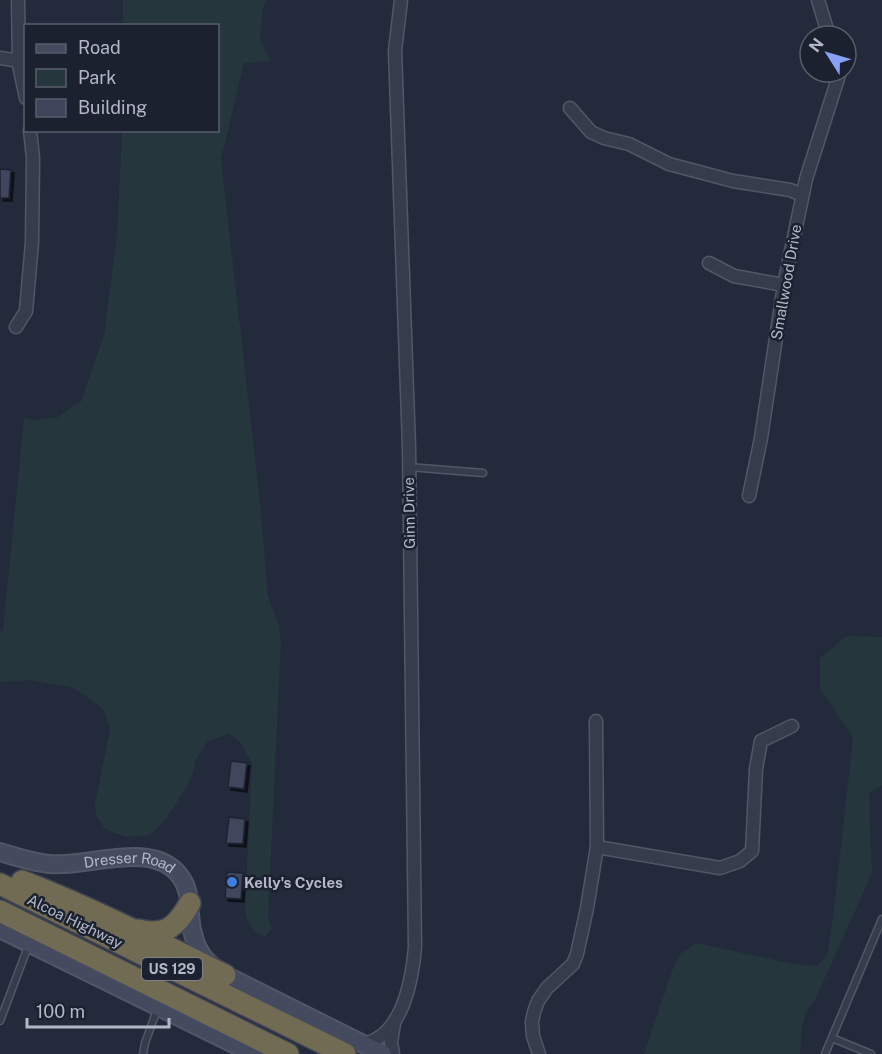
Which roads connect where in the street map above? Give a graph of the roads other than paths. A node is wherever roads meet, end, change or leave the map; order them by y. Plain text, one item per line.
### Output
1 (18, 0) edge
2 (400, 0) edge
3 (818, 0) edge
4 (825, 24) edge
5 (0, 58) edge
6 (19, 61) junction
7 (836, 84) edge
8 (24, 89) edge
9 (570, 108) dead end
10 (30, 132) edge
11 (802, 195) junction
12 (709, 263) dead end
13 (784, 285) junction
14 (16, 327) dead end
15 (409, 467) junction
16 (483, 473) dead end
17 (749, 496) dead end
18 (596, 721) dead end
19 (792, 726) dead end
20 (597, 847) junction
21 (0, 852) edge
22 (0, 871) edge
23 (0, 884) edge
24 (190, 903) junction
25 (0, 911) edge
26 (882, 919) edge
27 (127, 927) junction
28 (0, 929) edge
29 (29, 944) junction
30 (225, 975) junction
31 (3, 999) edge
32 (158, 1006) junction
33 (0, 1021) edge
34 (394, 1023) junction
35 (832, 1038) junction
36 (353, 1049) edge
37 (143, 1054) edge
38 (254, 1054) edge
39 (288, 1054) edge
40 (383, 1054) edge
41 (393, 1054) edge
42 (539, 1054) edge
43 (825, 1054) edge
44 (871, 1054) edge

1 - 6 street
2 - 15 street, Ginn Drive
3 - 4 street
5 - 6 street
6 - 8 street
7 - 11 street, Smallwood Drive
9 - 11 street
10 - 14 street
11 - 13 street, Smallwood Drive
12 - 13 street
13 - 17 street, Smallwood Drive
15 - 16 lane
15 - 34 street, Ginn Drive
18 - 20 street
19 - 20 street
20 - 42 street
21 - 24 street, Dresser Road
22 - 27 highway
23 - 36 highway, Alcoa Highway / US 129
24 - 27 highway
24 - 30 street, Dresser Road
25 - 39 highway, Alcoa Highway / US 129
26 - 35 lane
27 - 30 highway
28 - 29 street
29 - 31 lane
29 - 32 street
30 - 36 street, Dresser Road
31 - 33 lane
32 - 37 lane
32 - 38 street
34 - 36 street, Ginn Drive
34 - 41 street, Ginn Drive
35 - 43 lane
35 - 44 lane
36 - 40 street, Dresser Road

